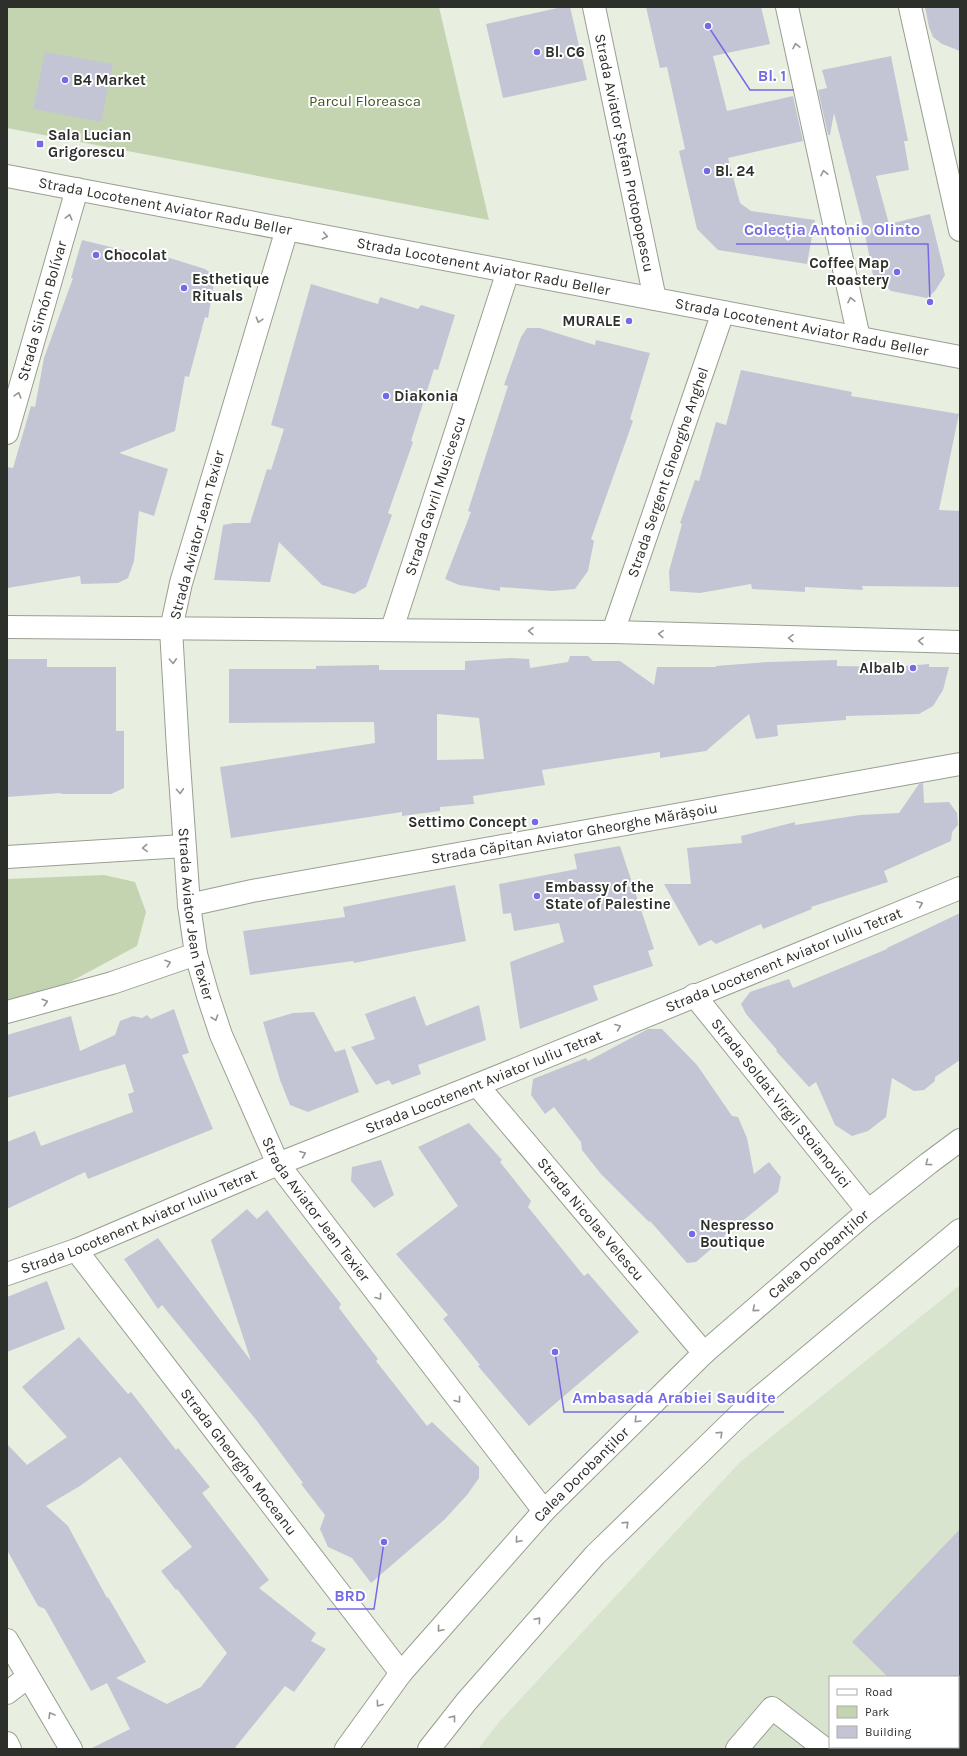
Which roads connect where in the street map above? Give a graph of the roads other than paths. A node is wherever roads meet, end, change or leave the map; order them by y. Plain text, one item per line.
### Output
1 (594, 7) edge
2 (788, 7) edge
3 (910, 7) edge
4 (7, 176) edge
5 (77, 189) junction
6 (286, 229) junction
7 (960, 230) edge
8 (508, 271) junction
9 (655, 299) junction
10 (723, 312) junction
11 (859, 338) junction
12 (960, 357) edge
13 (7, 433) edge
14 (7, 627) edge
15 (171, 628) junction
16 (392, 629) junction
17 (613, 632) junction
18 (960, 642) edge
19 (960, 764) edge
20 (184, 846) junction
21 (7, 857) edge
22 (960, 888) edge
23 (189, 905) junction
24 (196, 954) junction
25 (694, 996) junction
26 (7, 1012) edge
27 (477, 1085) junction
28 (960, 1140) edge
29 (278, 1164) junction
30 (868, 1212) junction
31 (960, 1230) edge
32 (76, 1250) junction
33 (7, 1274) edge
34 (704, 1353) junction
35 (544, 1511) junction
36 (7, 1640) edge
37 (402, 1673) junction
38 (28, 1677) junction
39 (7, 1693) edge
40 (7, 1744) edge
41 (10, 1749) edge
42 (71, 1749) edge
43 (346, 1749) edge
44 (429, 1749) edge
45 (738, 1749) edge
46 (825, 1749) edge

1 - 9 street, Strada Aviator Ștefan Protopopescu
11 -> 2 street
3 - 7 street
4 - 5 street, Strada Locotenent Aviator Radu Beller
5 - 6 street, Strada Locotenent Aviator Radu Beller
13 -> 5 street, Strada Simón Bolívar
6 -> 8 street, Strada Locotenent Aviator Radu Beller
6 -> 15 street, Strada Aviator Jean Texier
8 - 9 street, Strada Locotenent Aviator Radu Beller
8 - 16 street, Strada Gavril Musicescu
9 - 10 street, Strada Locotenent Aviator Radu Beller
10 - 11 street, Strada Locotenent Aviator Radu Beller
10 - 17 street, Strada Sergent Gheorghe Anghel
11 - 12 street, Strada Locotenent Aviator Radu Beller
14 - 15 street
15 - 16 street
15 -> 20 street, Strada Aviator Jean Texier
17 -> 16 street
18 -> 17 street
19 - 23 street, Strada Căpitan Aviator Gheorghe Mărășoiu
20 -> 21 street
20 - 23 street, Strada Aviator Jean Texier
25 -> 22 street, Strada Locotenent Aviator Iuliu Tetrat
23 - 24 street, Strada Aviator Jean Texier
26 -> 24 street
24 -> 29 street, Strada Aviator Jean Texier
27 -> 25 street, Strada Locotenent Aviator Iuliu Tetrat
25 - 30 street, Strada Soldat Virgil Stoianovici
29 -> 27 street, Strada Locotenent Aviator Iuliu Tetrat
27 - 34 street, Strada Nicolae Velescu
28 -> 30 street, Calea Dorobanților
29 - 32 street, Strada Locotenent Aviator Iuliu Tetrat
29 -> 35 street, Strada Aviator Jean Texier
30 -> 34 street, Calea Dorobanților
44 -> 31 street
32 - 33 street, Strada Locotenent Aviator Iuliu Tetrat
32 - 37 street, Strada Gheorghe Moceanu
34 -> 35 street, Calea Dorobanților
35 -> 37 street, Calea Dorobanților
36 - 38 street
37 -> 43 street, Calea Dorobanților
38 - 39 street
42 -> 38 street
40 - 41 street
45 - 46 street

